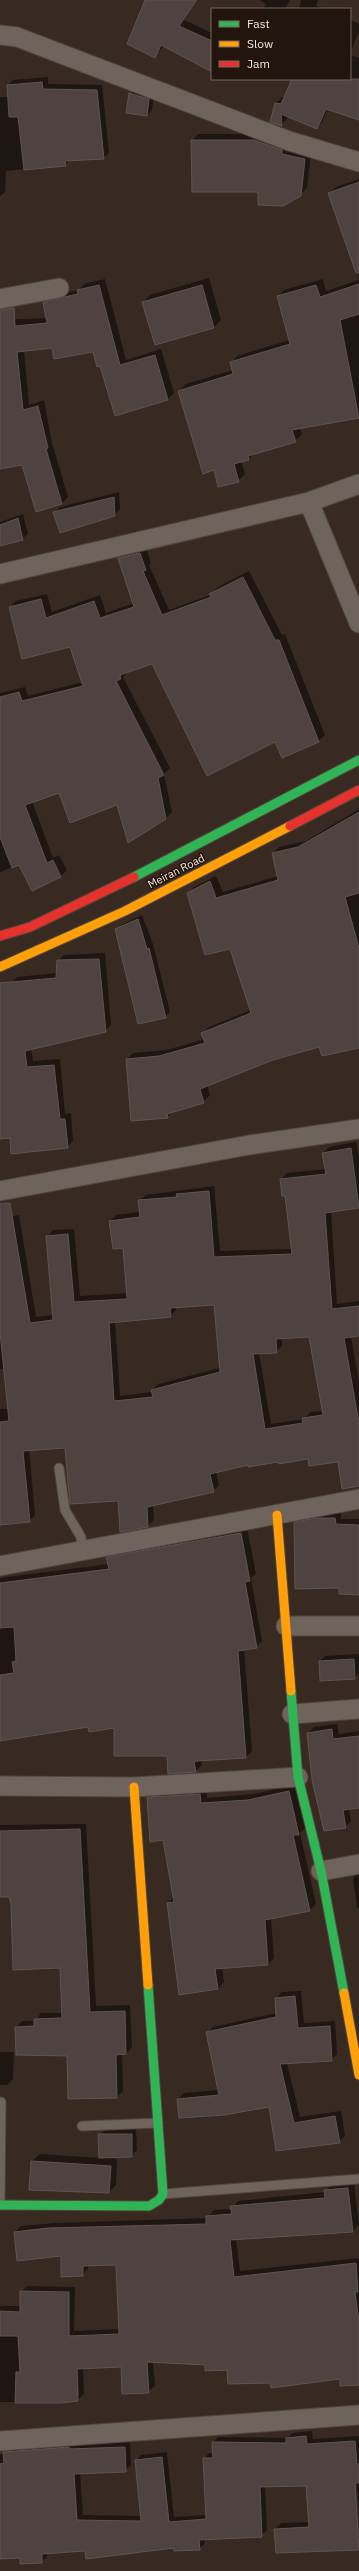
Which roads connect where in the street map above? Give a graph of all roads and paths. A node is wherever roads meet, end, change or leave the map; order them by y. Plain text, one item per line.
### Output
1 (0, 35) edge
2 (359, 162) edge
3 (60, 288) dead end
4 (0, 299) edge
5 (359, 484) edge
6 (310, 502) junction
7 (0, 574) edge
8 (359, 623) edge
9 (359, 760) edge
10 (359, 790) edge
11 (0, 936) edge
12 (0, 967) edge
13 (359, 1129) edge
14 (0, 1191) edge
15 (59, 1468) dead end
16 (359, 1499) edge
17 (276, 1515) junction
18 (82, 1552) junction
19 (0, 1566) edge
20 (286, 1626) junction
21 (359, 1626) edge
22 (359, 1710) edge
23 (292, 1714) junction
24 (298, 1777) junction
25 (0, 1786) edge
26 (134, 1787) junction
27 (359, 1864) edge
28 (321, 1871) junction
29 (359, 2075) edge
30 (2, 2102) dead end
31 (158, 2123) junction
32 (82, 2126) dead end
33 (359, 2179) edge
34 (163, 2194) junction
35 (0, 2205) edge
36 (359, 2415) edge
37 (0, 2441) edge

1 - 2 street
3 - 4 street
5 - 6 street
6 - 7 street
6 - 8 street
9 - 11 street, Meiran Road
10 - 12 street, Meiran Road
13 - 14 street
15 - 18 lane
16 - 17 street
17 - 18 street
17 - 20 street
18 - 19 street
20 - 21 street
20 - 23 street
22 - 23 street
23 - 24 street
24 - 26 street
24 - 28 street
25 - 26 street
26 - 31 street
27 - 28 street
28 - 29 street
30 - 35 lane
31 - 32 lane
31 - 34 street
33 - 34 lane
34 - 35 street
36 - 37 street

